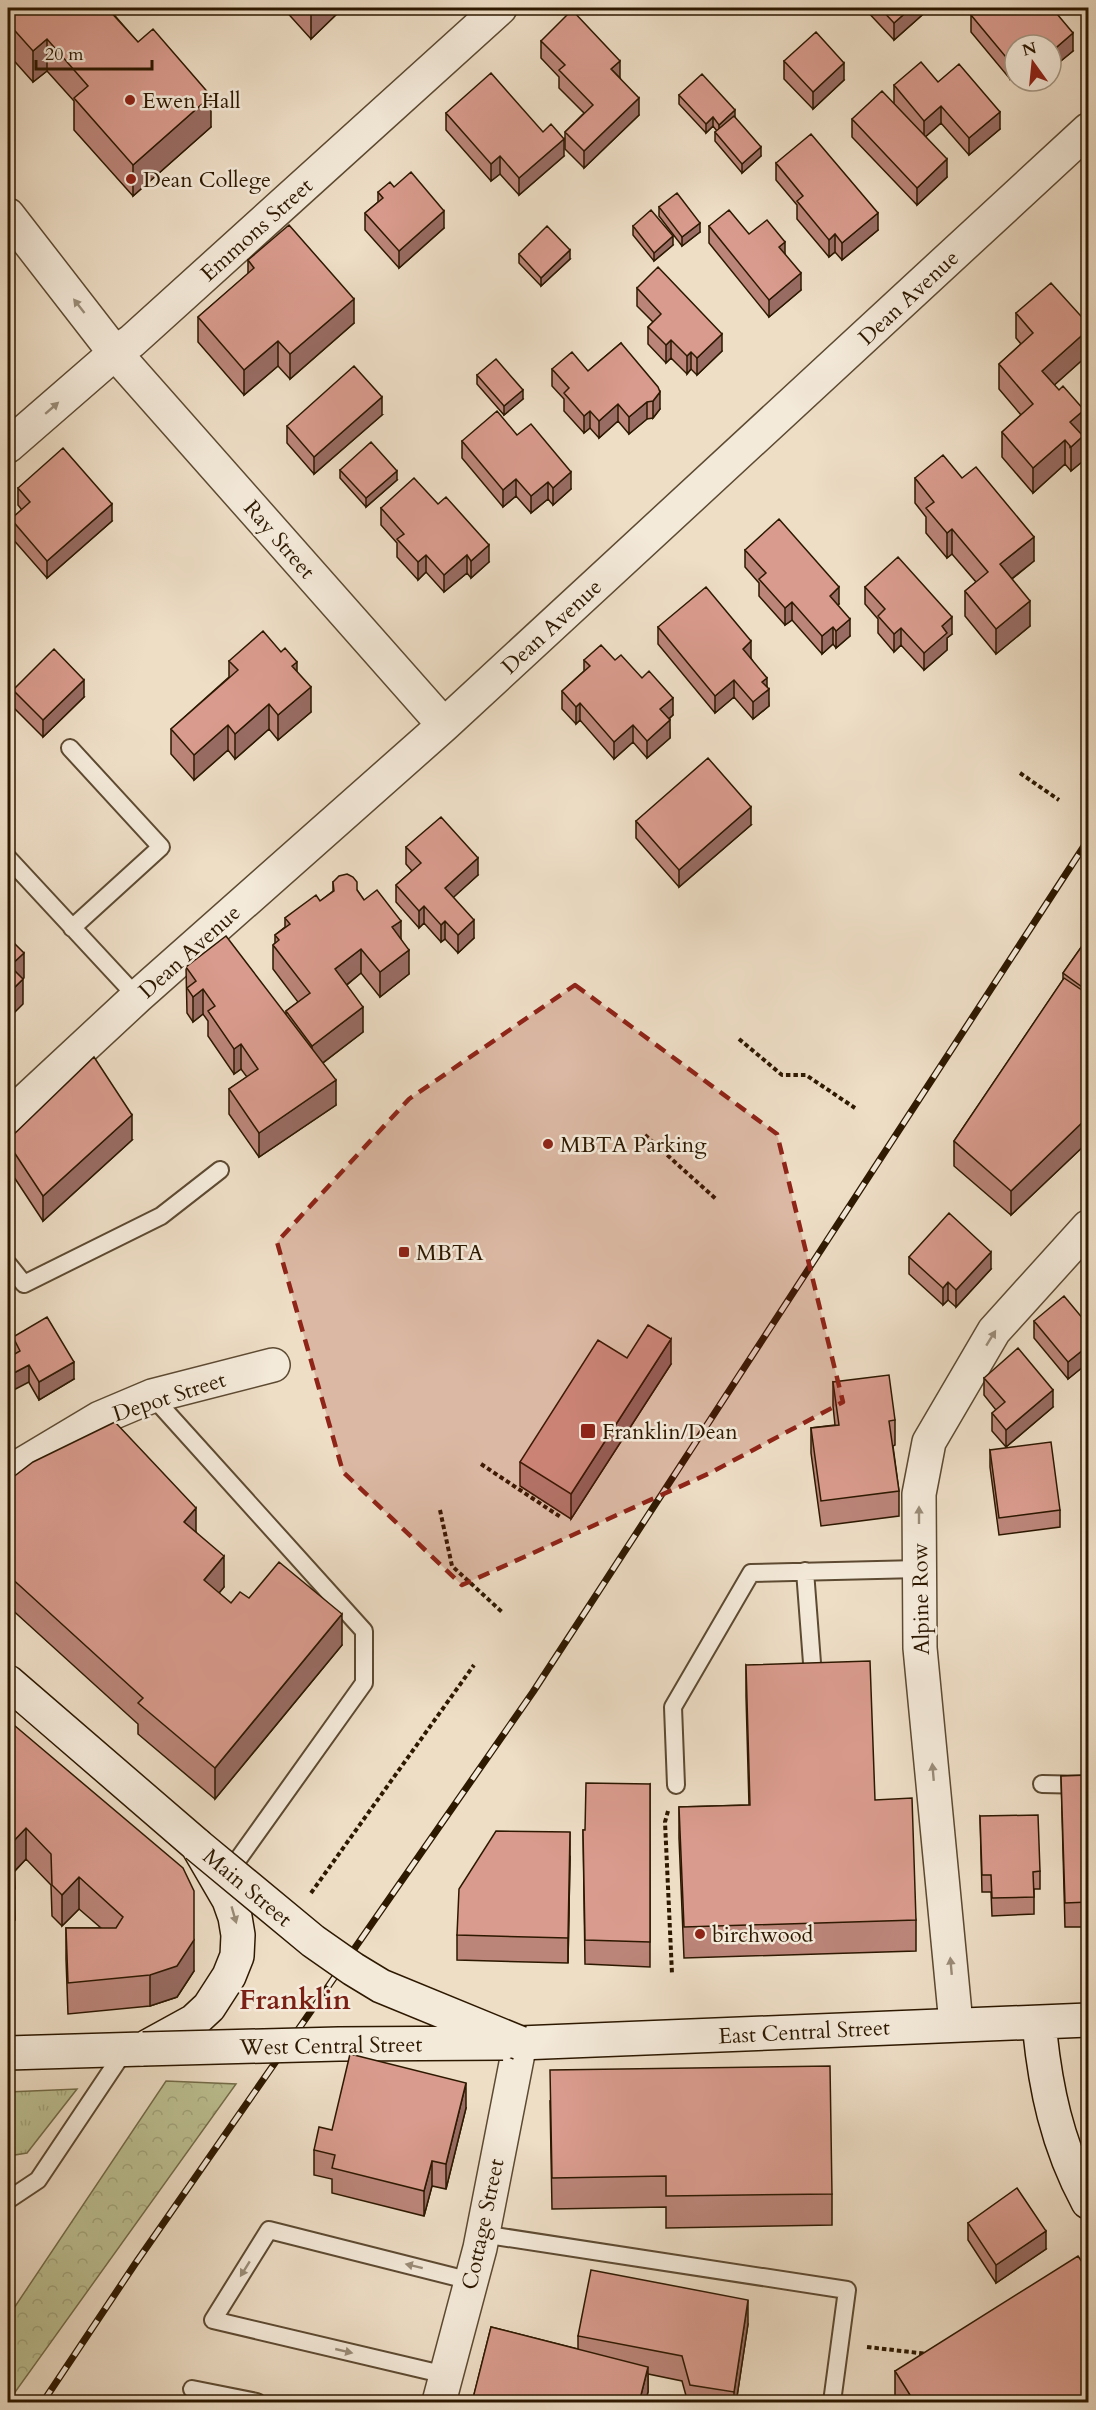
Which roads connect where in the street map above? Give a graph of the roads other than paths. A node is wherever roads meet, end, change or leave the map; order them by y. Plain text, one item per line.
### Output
1 (500, 8) edge
2 (1089, 130) edge
3 (8, 214) edge
4 (115, 352) junction
5 (8, 446) edge
6 (444, 725) junction
7 (70, 748) dead end
8 (8, 858) edge
9 (72, 928) junction
10 (137, 997) junction
11 (8, 1117) edge
12 (220, 1170) dead end
13 (1089, 1227) edge
14 (8, 1264) edge
15 (273, 1365) dead end
16 (152, 1396) junction
17 (8, 1473) edge
18 (919, 1569) junction
19 (806, 1570) junction
20 (813, 1676) edge
21 (8, 1682) edge
22 (1042, 1784) dead end
23 (676, 1785) road end
24 (1089, 1785) edge
25 (197, 1845) junction
26 (229, 1872) junction
27 (1089, 2020) edge
28 (1039, 2023) junction
29 (956, 2024) junction
30 (520, 2043) junction
31 (134, 2049) junction
32 (8, 2053) edge
33 (8, 2200) edge
34 (1089, 2202) edge
35 (482, 2234) junction
36 (471, 2281) junction
37 (192, 2389) dead end
38 (442, 2389) edge
39 (257, 2403) edge
40 (832, 2403) edge

1 - 4 street, Emmons Street
2 - 6 street, Dean Avenue
4 -> 3 street, Ray Street
5 -> 4 street, Emmons Street
4 - 6 street, Ray Street
6 - 10 street, Dean Avenue
7 - 9 lane
8 - 9 lane
9 - 10 lane
10 - 11 street, Dean Avenue
12 - 14 lane
18 -> 13 street, Alpine Row
15 - 16 street, Depot Street
16 - 17 street, Depot Street
16 - 26 lane
18 - 19 lane
29 -> 18 street, Alpine Row
19 - 20 lane
19 - 23 lane
21 - 25 street, Main Street
22 - 24 lane
25 - 26 street, Main Street, bridge
25 -> 31 street, West Central Street, bridge
26 - 30 street, Main Street, bridge
27 - 28 street, East Central Street
28 - 29 street, East Central Street
28 - 34 street
29 - 30 street, East Central Street
30 - 31 street, West Central Street, bridge
30 - 35 street, Cottage Street
31 - 32 street, West Central Street
31 - 33 lane
35 - 36 street, Cottage Street
35 - 40 lane
36 - 38 street, Cottage Street
36 -> 38 lane
37 - 39 lane

